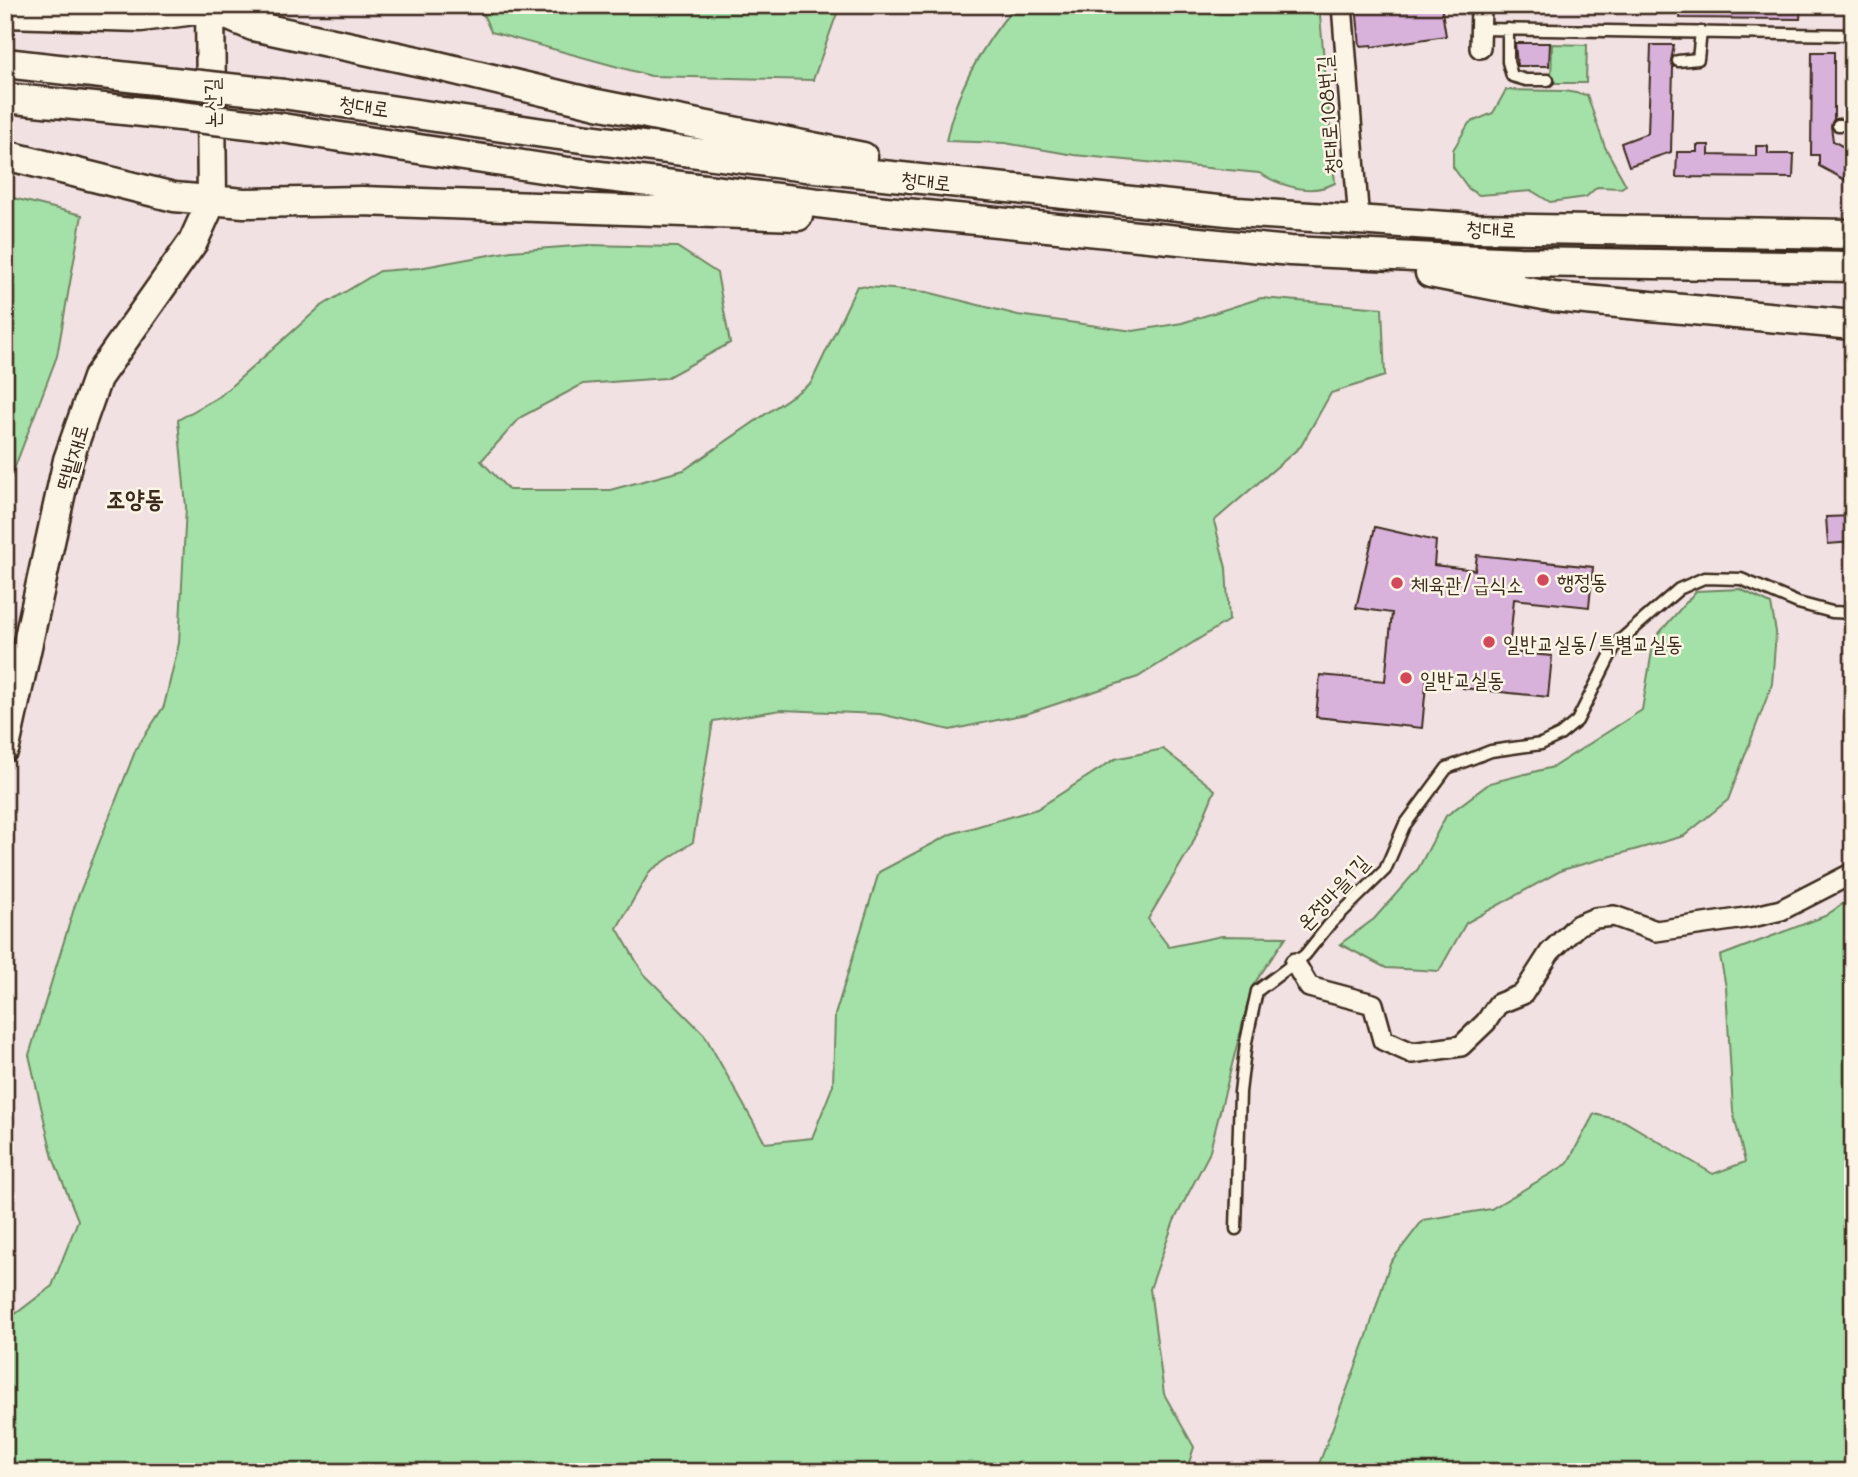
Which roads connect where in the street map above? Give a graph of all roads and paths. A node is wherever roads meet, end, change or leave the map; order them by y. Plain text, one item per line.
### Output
1 (1342, 5) edge
2 (1481, 5) edge
3 (210, 7) edge
4 (5, 13) edge
5 (260, 16) edge
6 (1508, 30) junction
7 (1701, 32) junction
8 (1853, 35) edge
9 (1480, 38) joint
10 (1678, 61) dead end
11 (5, 63) edge
12 (1548, 80) dead end
13 (5, 98) edge
14 (1838, 125) dead end
15 (1853, 125) edge
16 (5, 155) edge
17 (1024, 189) junction
18 (212, 200) junction
19 (1359, 222) junction
20 (1014, 223) junction
21 (1853, 234) edge
22 (1331, 254) junction
23 (1853, 267) edge
24 (1853, 325) edge
25 (1853, 613) edge
26 (5, 747) edge
27 (1853, 873) edge
28 (1295, 963) junction
29 (1236, 1229) dead end

1 - 19 street, 청대로108번길
2 - 9 street
3 - 4 street
3 - 5 street
3 - 18 street, 논산길
5 - 17 street
6 - 7 lane
6 - 9 lane
6 - 12 lane
7 - 8 lane
7 - 10 lane
11 - 17 street, 청대로, bridge
13 - 20 street, 청대로, bridge
14 - 15 lane
16 - 18 street
17 - 19 street, 청대로
18 - 20 street
18 - 26 street, 떡밭재로
19 - 21 street, 청대로
20 - 22 street, 청대로
22 - 23 street, 청대로
22 - 24 street
25 - 28 lane, 온정마을1길
27 - 28 street, 온정마을1길
28 - 29 lane, 온정마을1길

